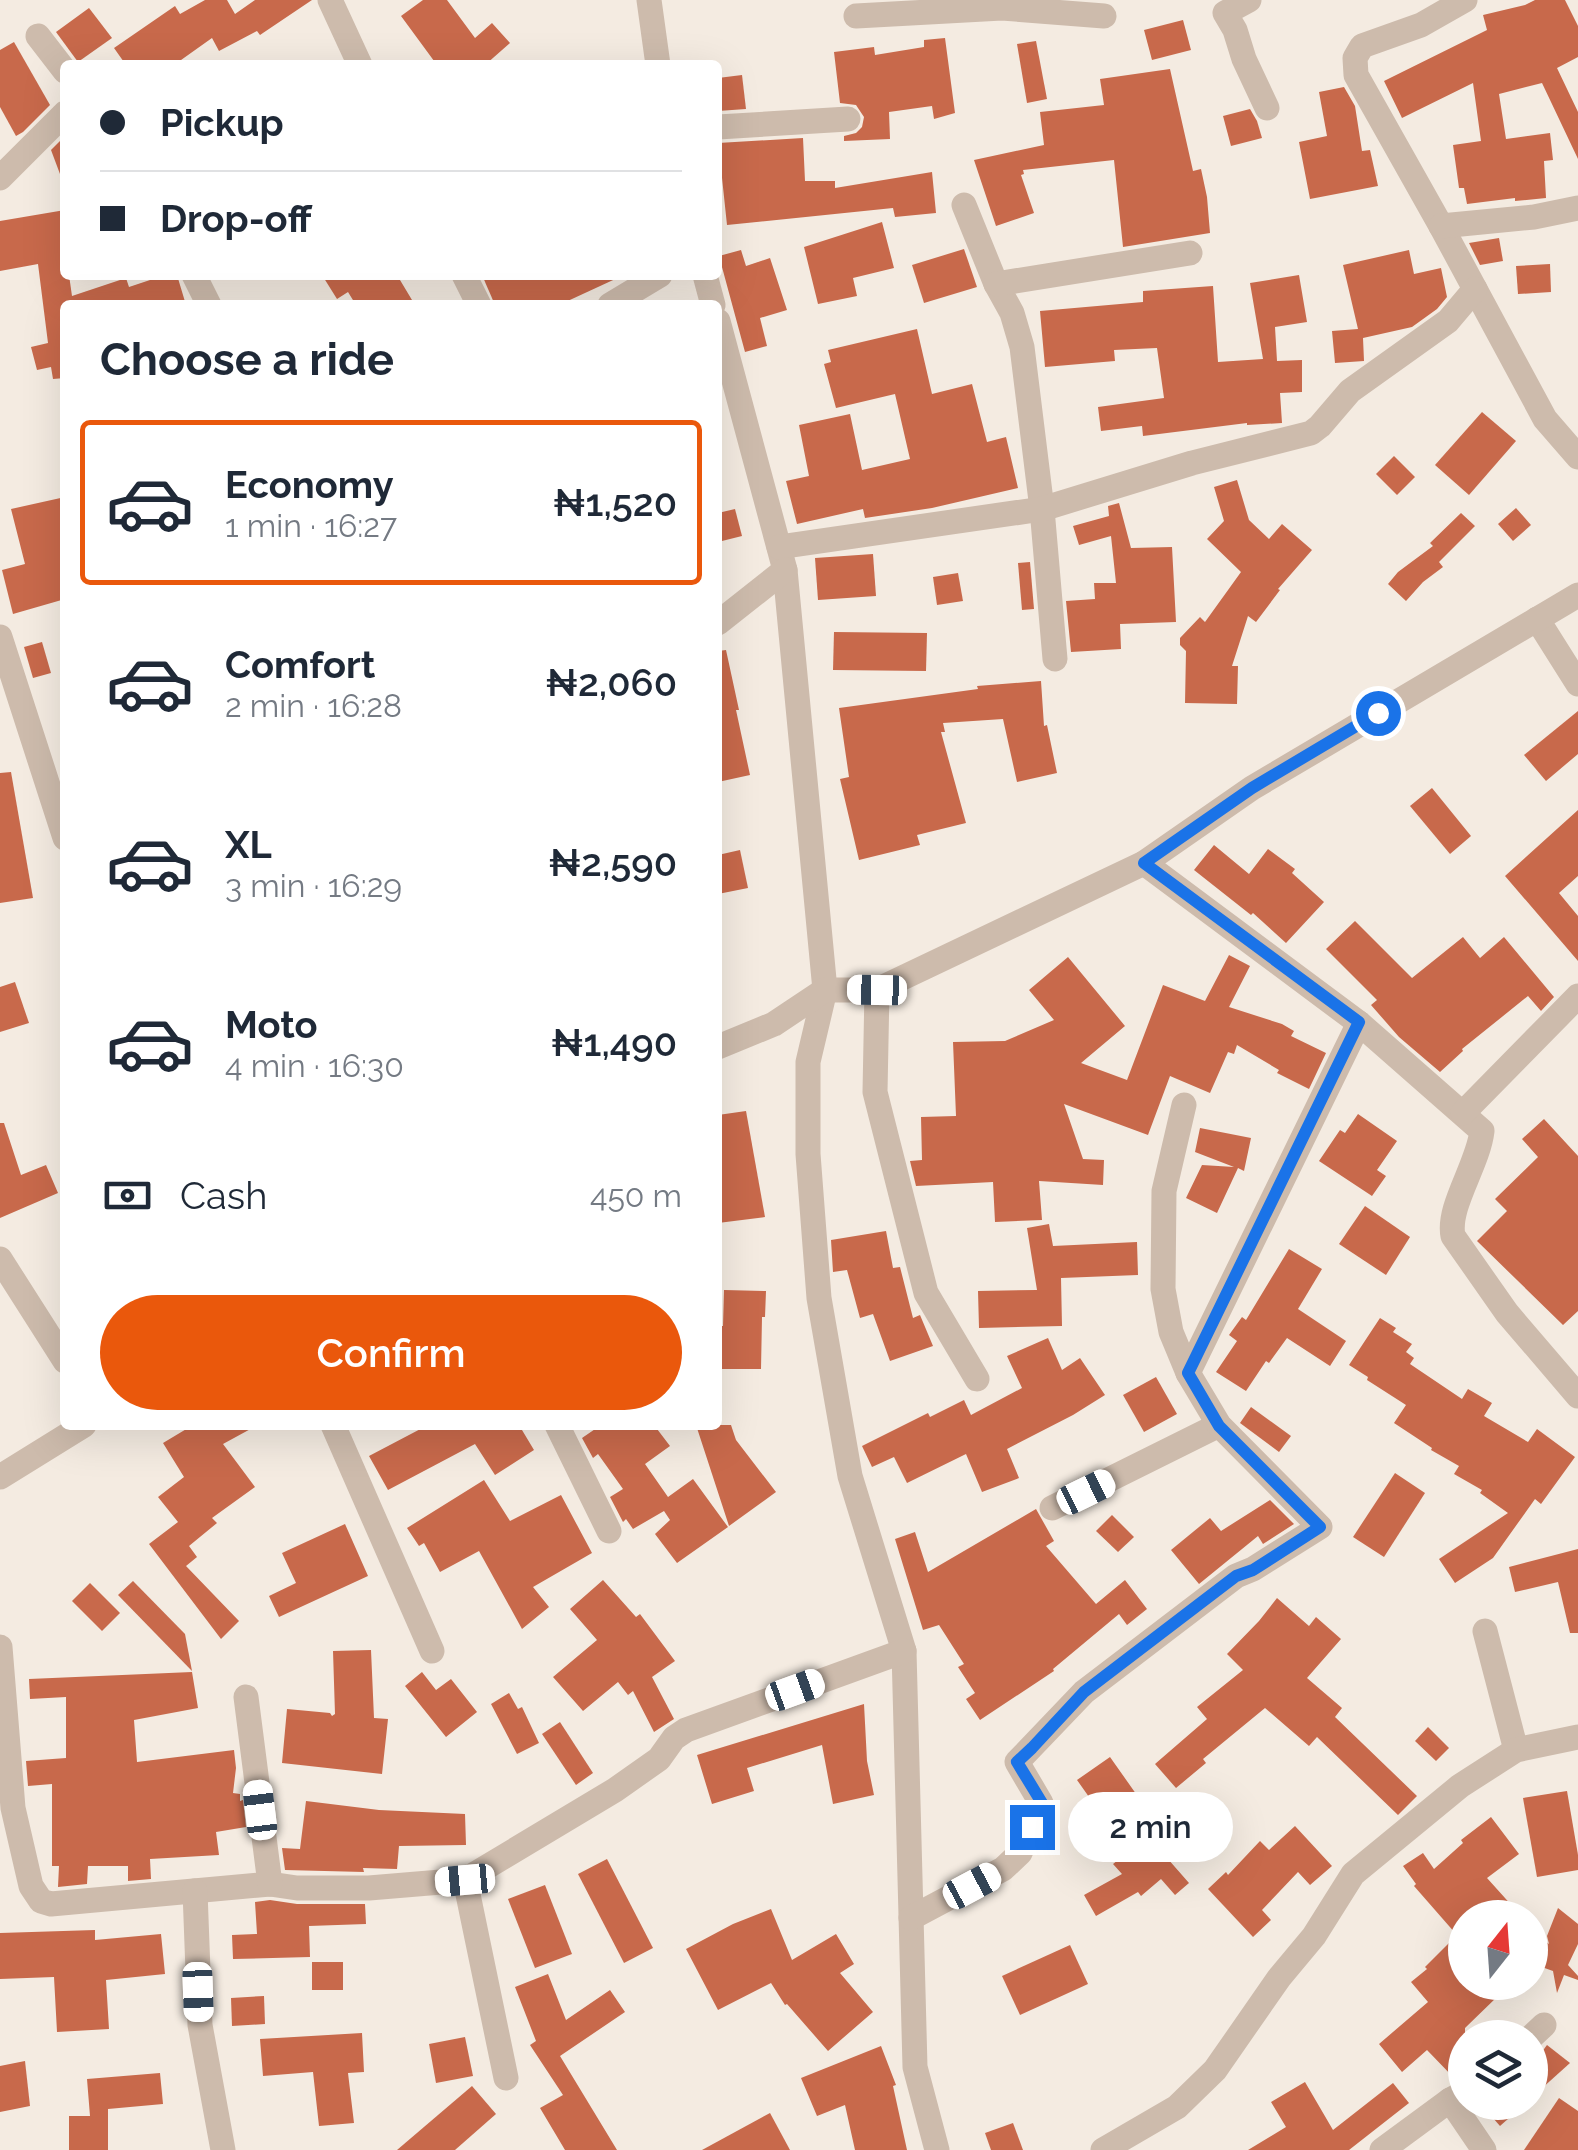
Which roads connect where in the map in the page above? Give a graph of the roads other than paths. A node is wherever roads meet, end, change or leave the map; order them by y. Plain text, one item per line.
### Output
1 (330, 0) edge
2 (649, 0) edge
3 (1249, 0) edge
4 (1455, 2) edge
5 (1002, 4) edge
6 (856, 16) dead end
7 (1104, 16) dead end
8 (38, 36) dead end
9 (358, 60) edge
10 (657, 60) edge
11 (60, 65) edge
12 (1267, 108) dead end
13 (60, 118) edge
14 (848, 119) dead end
15 (722, 127) edge
16 (0, 178) edge
17 (964, 205) dead end
18 (1578, 208) edge
19 (1441, 226) junction
20 (1190, 254) dead end
21 (652, 280) edge
22 (996, 284) junction
23 (1475, 289) junction
24 (618, 300) edge
25 (722, 335) edge
26 (1578, 458) edge
27 (1042, 509) junction
28 (782, 558) junction
29 (1578, 595) edge
30 (722, 619) edge
31 (1537, 619) junction
32 (0, 637) edge
33 (1054, 658) dead end
34 (1578, 684) edge
35 (60, 823) edge
36 (1144, 863) junction
37 (825, 990) junction
38 (877, 990) junction
39 (1578, 996) edge
40 (1359, 1022) junction
41 (722, 1045) edge
42 (1184, 1105) dead end
43 (1463, 1113) junction
44 (0, 1259) edge
45 (60, 1353) edge
46 (1188, 1373) junction
47 (977, 1379) dead end
48 (1573, 1380) edge
49 (1219, 1426) junction
50 (76, 1430) edge
51 (335, 1430) edge
52 (559, 1430) edge
53 (0, 1478) edge
54 (1052, 1508) dead end
55 (609, 1530) dead end
56 (1485, 1630) dead end
57 (0, 1648) edge
58 (904, 1650) junction
59 (432, 1652) dead end
60 (246, 1697) dead end
61 (1578, 1737) edge
62 (1516, 1750) junction
63 (465, 1880) junction
64 (270, 1884) junction
65 (195, 1891) junction
66 (911, 1918) junction
67 (506, 2078) dead end
68 (1448, 2103) edge
69 (1470, 2120) edge
70 (223, 2150) edge
71 (937, 2150) edge
72 (1103, 2150) edge
73 (1382, 2150) edge
74 (1484, 2150) edge

1 - 9 street
2 - 10 street
3 - 12 street
4 - 19 street
5 - 6 street
5 - 7 street
8 - 11 street
13 - 16 street
14 - 15 street
17 - 22 street
18 - 19 street
19 - 23 street
20 - 22 street
21 - 24 street
22 - 27 street
23 - 26 street
23 - 27 street
25 - 28 street
27 - 28 street
27 - 33 street
28 - 30 street
28 - 37 street
29 - 31 street
31 - 34 street
31 - 36 street
32 - 35 street
36 - 38 street
36 - 40 street
37 - 38 street
37 - 41 street
37 - 58 street
38 - 47 street
39 - 43 street
40 - 43 street
40 - 46 street
42 - 46 street
43 - 48 street
44 - 45 street
46 - 49 street
49 - 54 street
49 - 66 street
50 - 53 street
51 - 59 street
52 - 55 street
56 - 62 street
57 - 65 street
58 - 63 street
58 - 66 street
60 - 64 street
61 - 62 street
62 - 72 street
63 - 64 street
63 - 67 street
64 - 65 street
65 - 70 street
66 - 71 street
68 - 73 street
69 - 74 street

